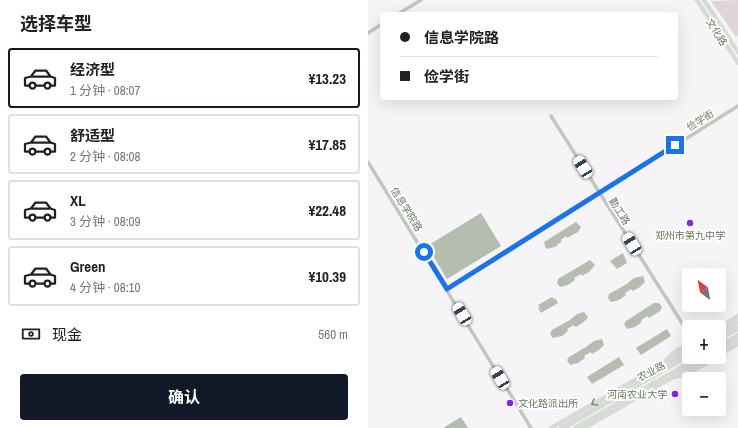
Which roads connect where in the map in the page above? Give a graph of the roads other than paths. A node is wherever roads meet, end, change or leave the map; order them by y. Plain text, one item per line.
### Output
1 (421, 0) edge
2 (697, 0) edge
3 (704, 0) edge
4 (401, 12) edge
5 (380, 25) edge
6 (368, 33) edge
7 (738, 52) edge
8 (738, 63) edge
9 (738, 106) edge
10 (551, 116) dead end
11 (368, 162) edge
12 (599, 193) junction
13 (447, 289) junction
14 (738, 317) edge
15 (738, 322) edge
16 (682, 323) edge
17 (726, 324) edge
18 (738, 328) edge
19 (726, 329) edge
20 (726, 334) edge
21 (738, 336) edge
22 (738, 339) edge
23 (726, 343) edge
24 (738, 344) edge
25 (726, 346) edge
26 (682, 349) edge
27 (726, 350) edge
28 (682, 354) edge
29 (682, 360) edge
30 (689, 364) edge
31 (695, 364) edge
32 (703, 364) edge
33 (648, 379) junction
34 (661, 380) junction
35 (531, 428) edge
36 (551, 428) edge
37 (562, 428) edge
38 (576, 428) edge
39 (584, 428) edge

1 - 4 street
2 - 8 street, 文化路
3 - 7 street, 文化路
5 - 6 street
9 - 12 street, 俭学街
10 - 12 street, 勤工路
11 - 13 street, 信息学院路
12 - 13 street, 俭学街
12 - 16 street, 勤工路
13 - 35 street, 信息学院路
14 - 17 highway
15 - 19 street
18 - 20 highway
21 - 23 highway
22 - 25 street
24 - 27 highway
26 - 33 highway
28 -> 36 street, 农业路
29 - 33 highway
30 - 34 highway
31 - 39 street, 农业路
32 - 34 highway
33 - 37 highway
34 - 38 highway

